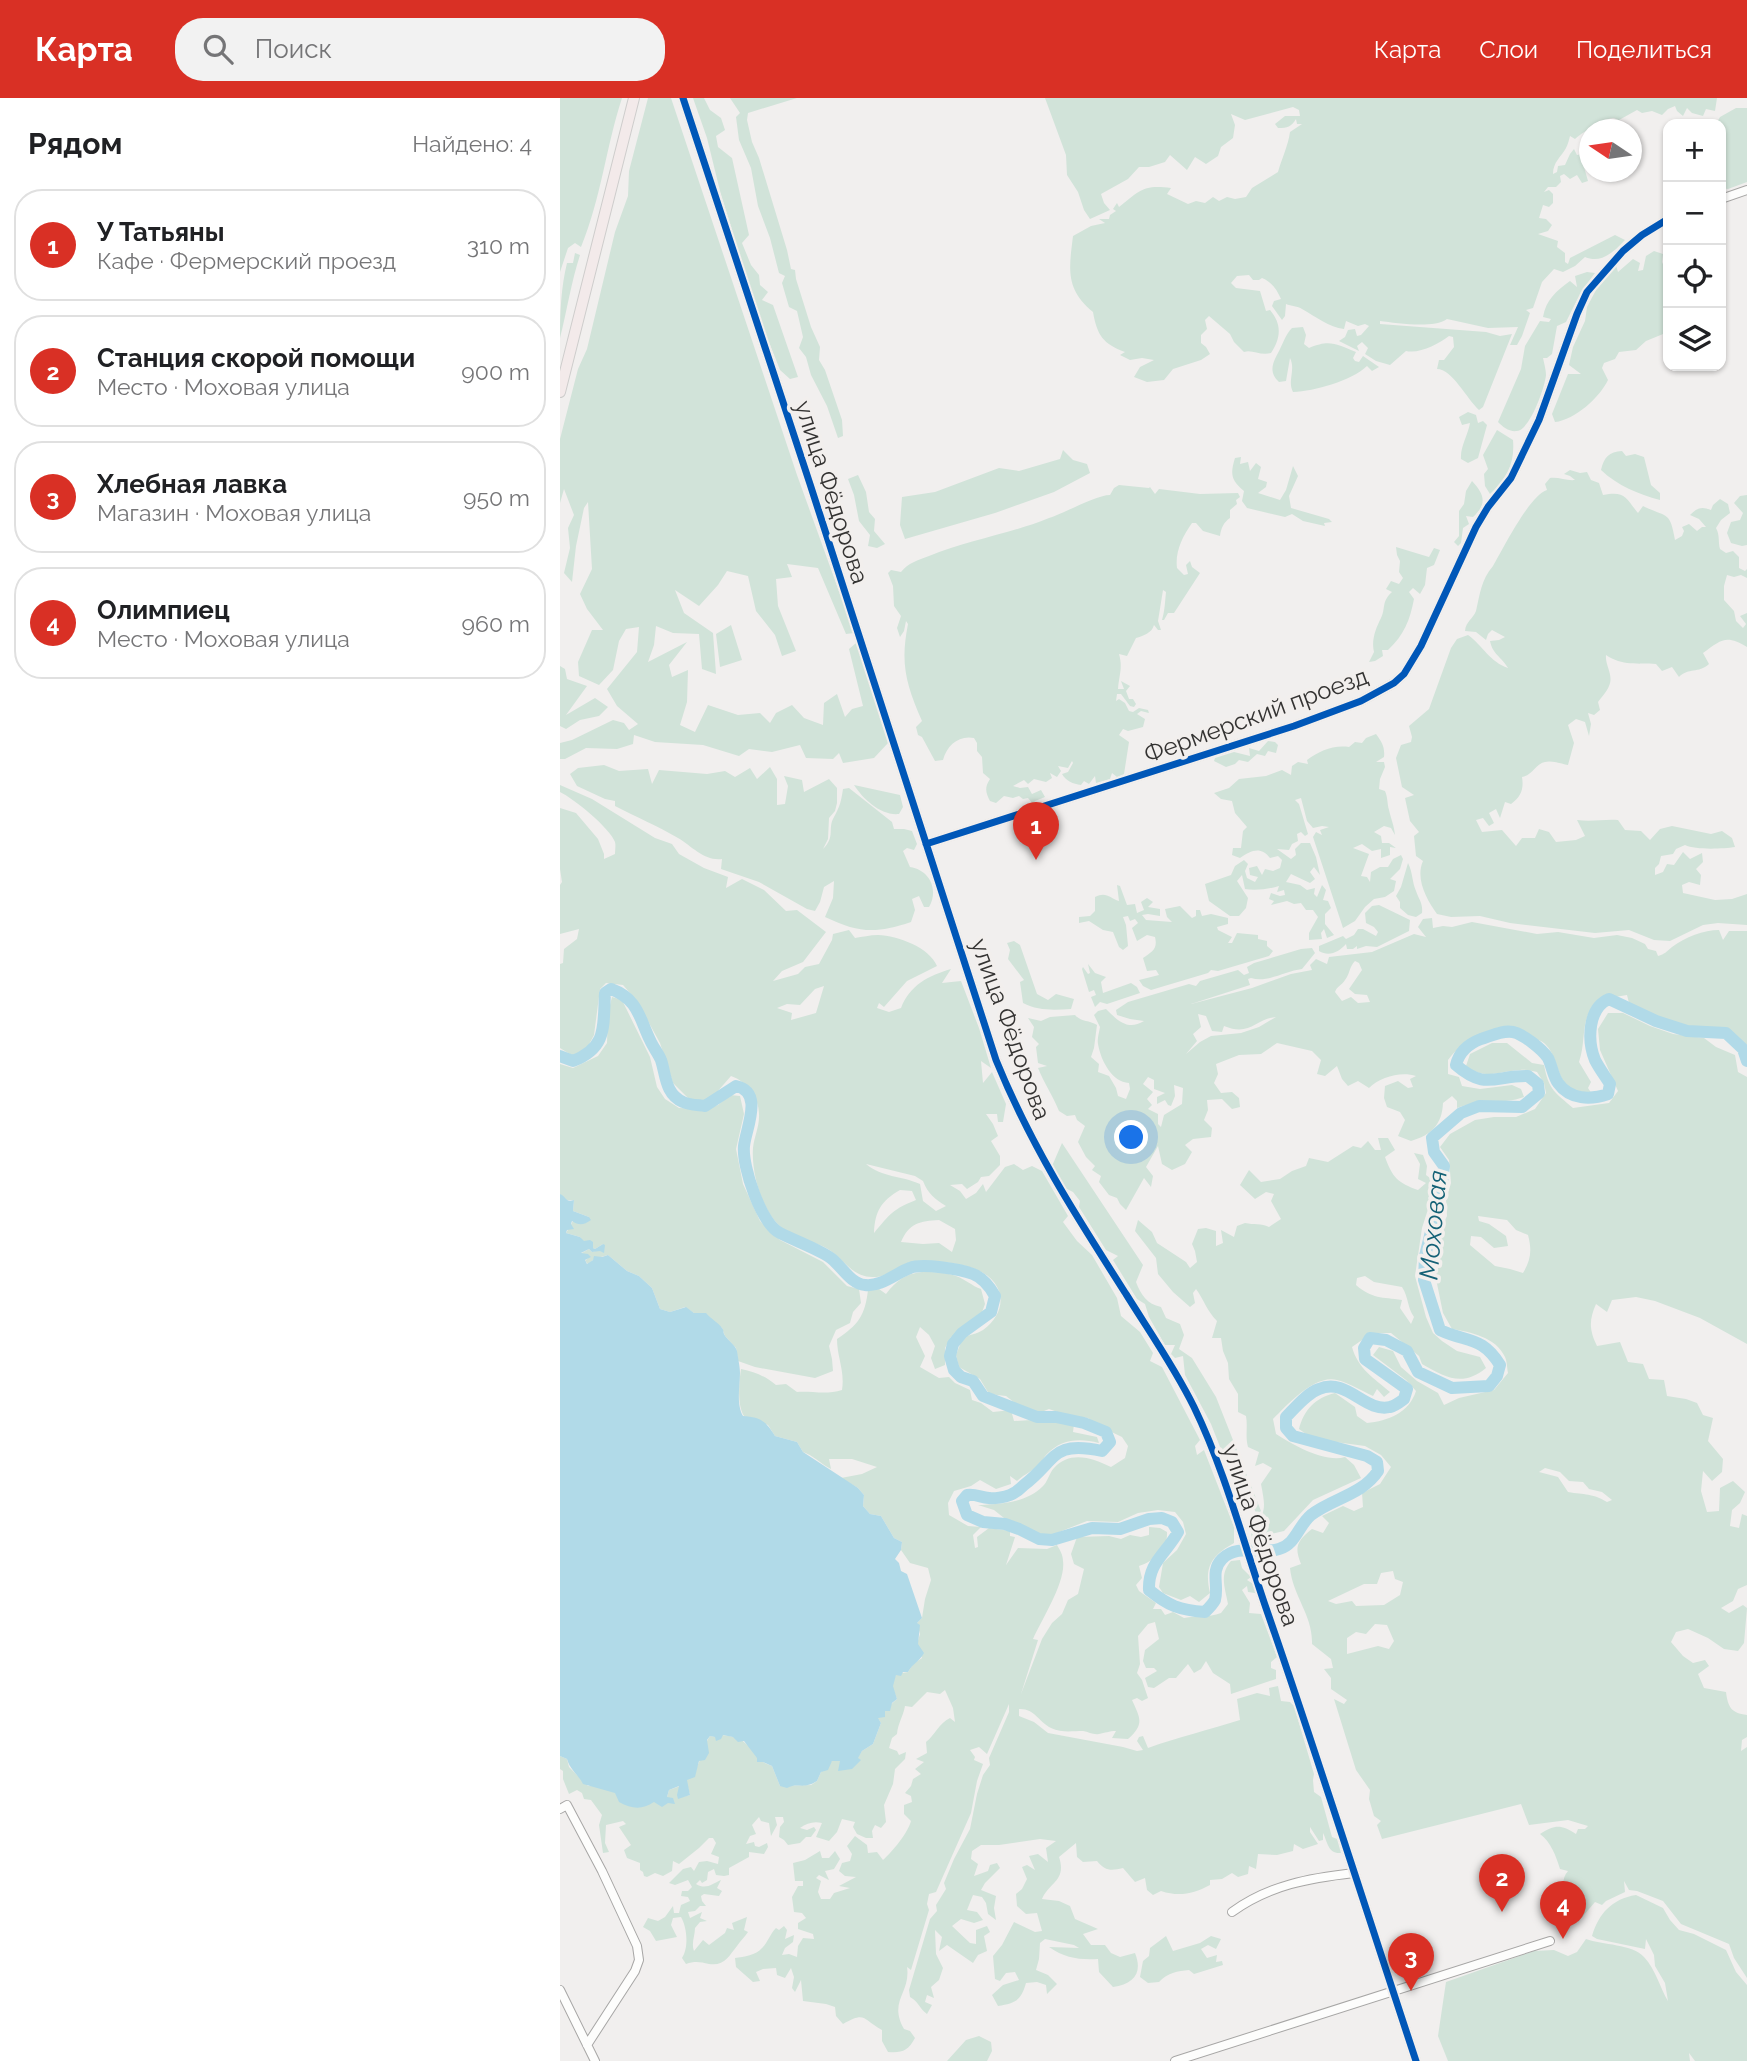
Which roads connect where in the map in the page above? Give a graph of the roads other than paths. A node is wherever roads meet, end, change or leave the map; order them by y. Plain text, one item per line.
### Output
1 (634, 98) edge
2 (682, 98) edge
3 (1747, 190) edge
4 (1726, 197) edge
5 (1663, 222) edge
6 (560, 391) edge
7 (926, 844) junction
8 (560, 1809) edge
9 (1354, 1873) junction
10 (1232, 1912) dead end
11 (1550, 1941) dead end
12 (560, 1990) edge
13 (1393, 1992) junction
14 (587, 2045) junction
15 (595, 2061) edge
16 (1175, 2061) edge
17 (1416, 2061) edge

1 - 6 main road
2 - 7 street, улица Фёдорова
3 - 4 street
5 - 7 street, Фермерский проезд
7 - 9 street, улица Фёдорова
8 - 14 street
9 - 10 street
9 - 13 street, улица Фёдорова
11 - 13 street
12 - 14 street
13 - 16 street
13 - 17 street, улица Фёдорова
14 - 15 street

